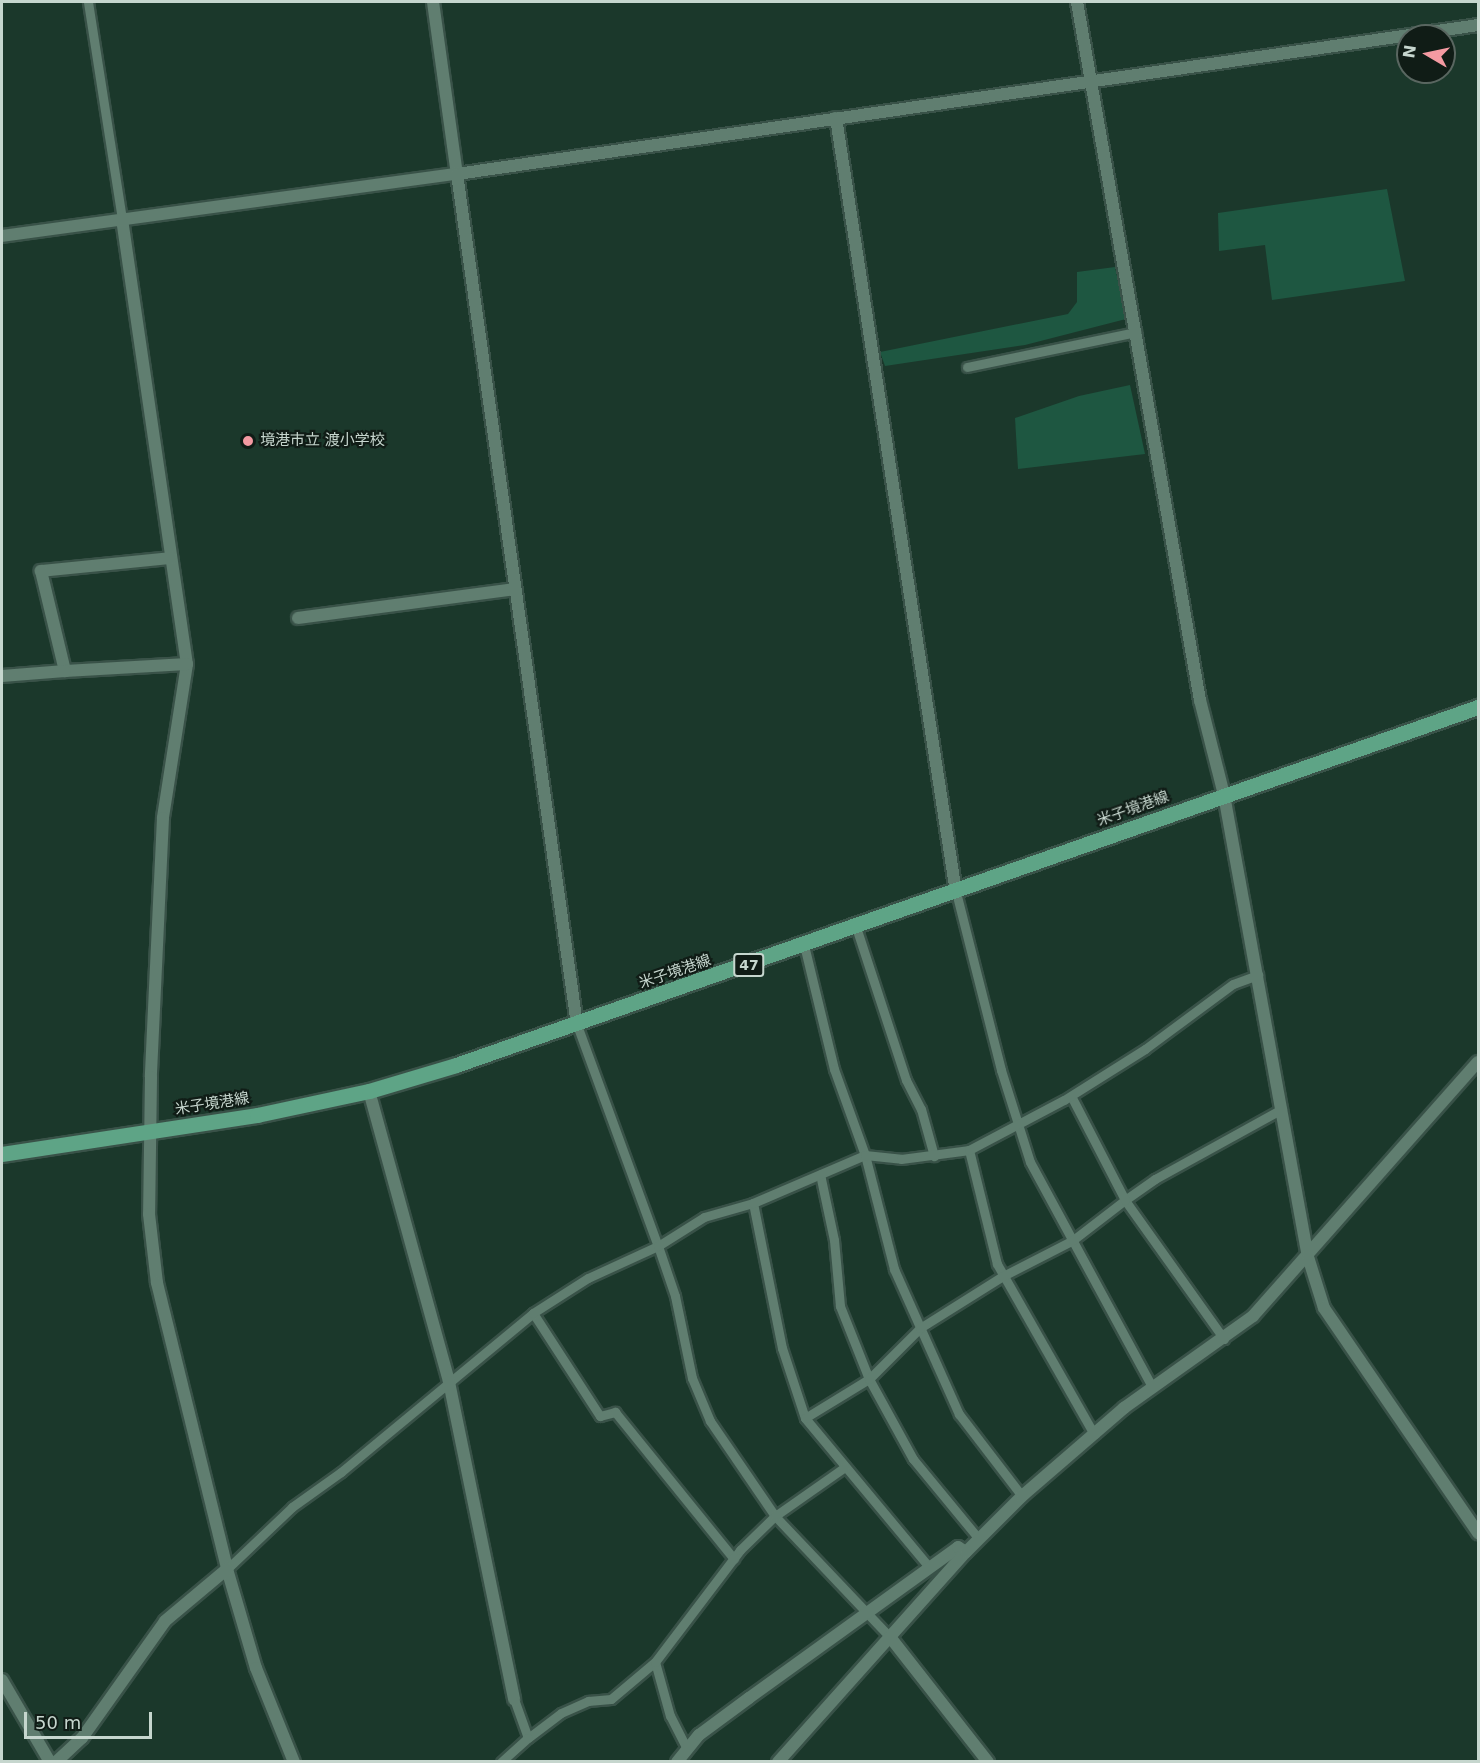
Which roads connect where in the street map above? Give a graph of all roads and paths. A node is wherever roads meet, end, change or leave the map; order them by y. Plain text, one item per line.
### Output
1 (88, 2) edge
2 (433, 2) edge
3 (1077, 2) edge
4 (1479, 25) edge
5 (1092, 83) junction
6 (836, 118) junction
7 (457, 174) junction
8 (122, 219) junction
9 (2, 236) edge
10 (1136, 332) junction
11 (967, 367) dead end
12 (171, 558) junction
13 (515, 589) junction
14 (298, 618) dead end
15 (187, 664) junction
16 (65, 671) junction
17 (2, 675) edge
18 (1479, 707) edge
19 (1224, 795) junction
20 (956, 892) junction
21 (856, 927) junction
22 (804, 945) junction
23 (1258, 975) junction
24 (577, 1025) junction
25 (1479, 1062) edge
26 (369, 1091) junction
27 (1071, 1096) junction
28 (1282, 1109) junction
29 (1017, 1125) junction
30 (151, 1132) junction
31 (969, 1150) junction
32 (2, 1154) edge
33 (865, 1155) junction
34 (934, 1156) junction
35 (820, 1174) junction
36 (1125, 1200) junction
37 (753, 1203) junction
38 (1073, 1240) junction
39 (658, 1246) junction
40 (1308, 1257) junction
41 (1003, 1276) junction
42 (532, 1313) junction
43 (920, 1328) junction
44 (1224, 1339) junction
45 (868, 1379) junction
46 (449, 1382) junction
47 (1152, 1387) junction
48 (805, 1418) junction
49 (1094, 1434) junction
50 (845, 1467) junction
51 (1022, 1497) junction
52 (775, 1516) junction
53 (1479, 1533) edge
54 (979, 1539) junction
55 (966, 1552) junction
56 (734, 1559) junction
57 (930, 1568) junction
58 (227, 1569) junction
59 (867, 1613) junction
60 (890, 1637) junction
61 (655, 1662) junction
62 (2, 1680) edge
63 (514, 1699) joint
64 (528, 1738) junction
65 (686, 1747) junction
66 (50, 1761) edge
67 (56, 1761) edge
68 (294, 1761) edge
69 (501, 1761) edge
70 (677, 1761) edge
71 (777, 1761) edge
72 (988, 1761) edge

1 - 8 lane
2 - 7 street
3 - 5 street
4 - 5 street
5 - 6 street
5 - 10 street
6 - 7 street
6 - 20 street
7 - 8 street
7 - 13 street
8 - 9 street
8 - 12 street
10 - 11 lane
10 - 19 street
12 - 15 street
12 - 16 street
13 - 14 street
13 - 24 street
15 - 16 street
15 - 30 street
16 - 17 street
18 - 19 main road, 米子境港線 / 47
19 - 20 main road, 米子境港線 / 47
19 - 23 street
20 - 21 main road, 米子境港線 / 47
20 - 29 lane
21 - 22 main road, 米子境港線 / 47
21 - 34 lane
22 - 24 main road, 米子境港線 / 47
22 - 33 lane
23 - 27 lane
23 - 28 street
24 - 26 main road, 米子境港線 / 47
24 - 39 lane
25 - 40 street
26 - 30 main road, 米子境港線 / 47
26 - 46 street
27 - 29 lane
27 - 36 lane
28 - 36 lane
28 - 40 street
29 - 31 lane
29 - 38 lane
30 - 32 main road, 米子境港線 / 47
30 - 58 street
31 - 34 lane
31 - 41 lane
33 - 34 lane
33 - 35 lane
33 - 43 lane
35 - 37 lane
35 - 45 lane
36 - 38 lane
36 - 44 lane
37 - 39 lane
37 - 48 lane
38 - 41 lane
38 - 47 lane
39 - 42 lane
39 - 52 lane
40 - 44 street
40 - 53 street
41 - 43 lane
41 - 49 lane
42 - 46 lane
42 - 56 lane
43 - 45 lane
43 - 51 lane
44 - 47 street
45 - 48 lane
45 - 54 lane
46 - 58 lane
46 - 63 street
47 - 49 street
48 - 50 lane
49 - 51 street
50 - 52 lane
50 - 57 lane
51 - 54 street
52 - 56 lane
52 - 59 lane
54 - 55 street
55 - 57 street
55 - 60 street
56 - 61 lane
57 - 59 street
58 - 67 street
58 - 68 street
59 - 60 lane
59 - 65 street
60 - 71 street
60 - 72 street
61 - 64 lane
61 - 65 lane
62 - 66 street
63 - 64 lane
64 - 69 lane
65 - 70 street

